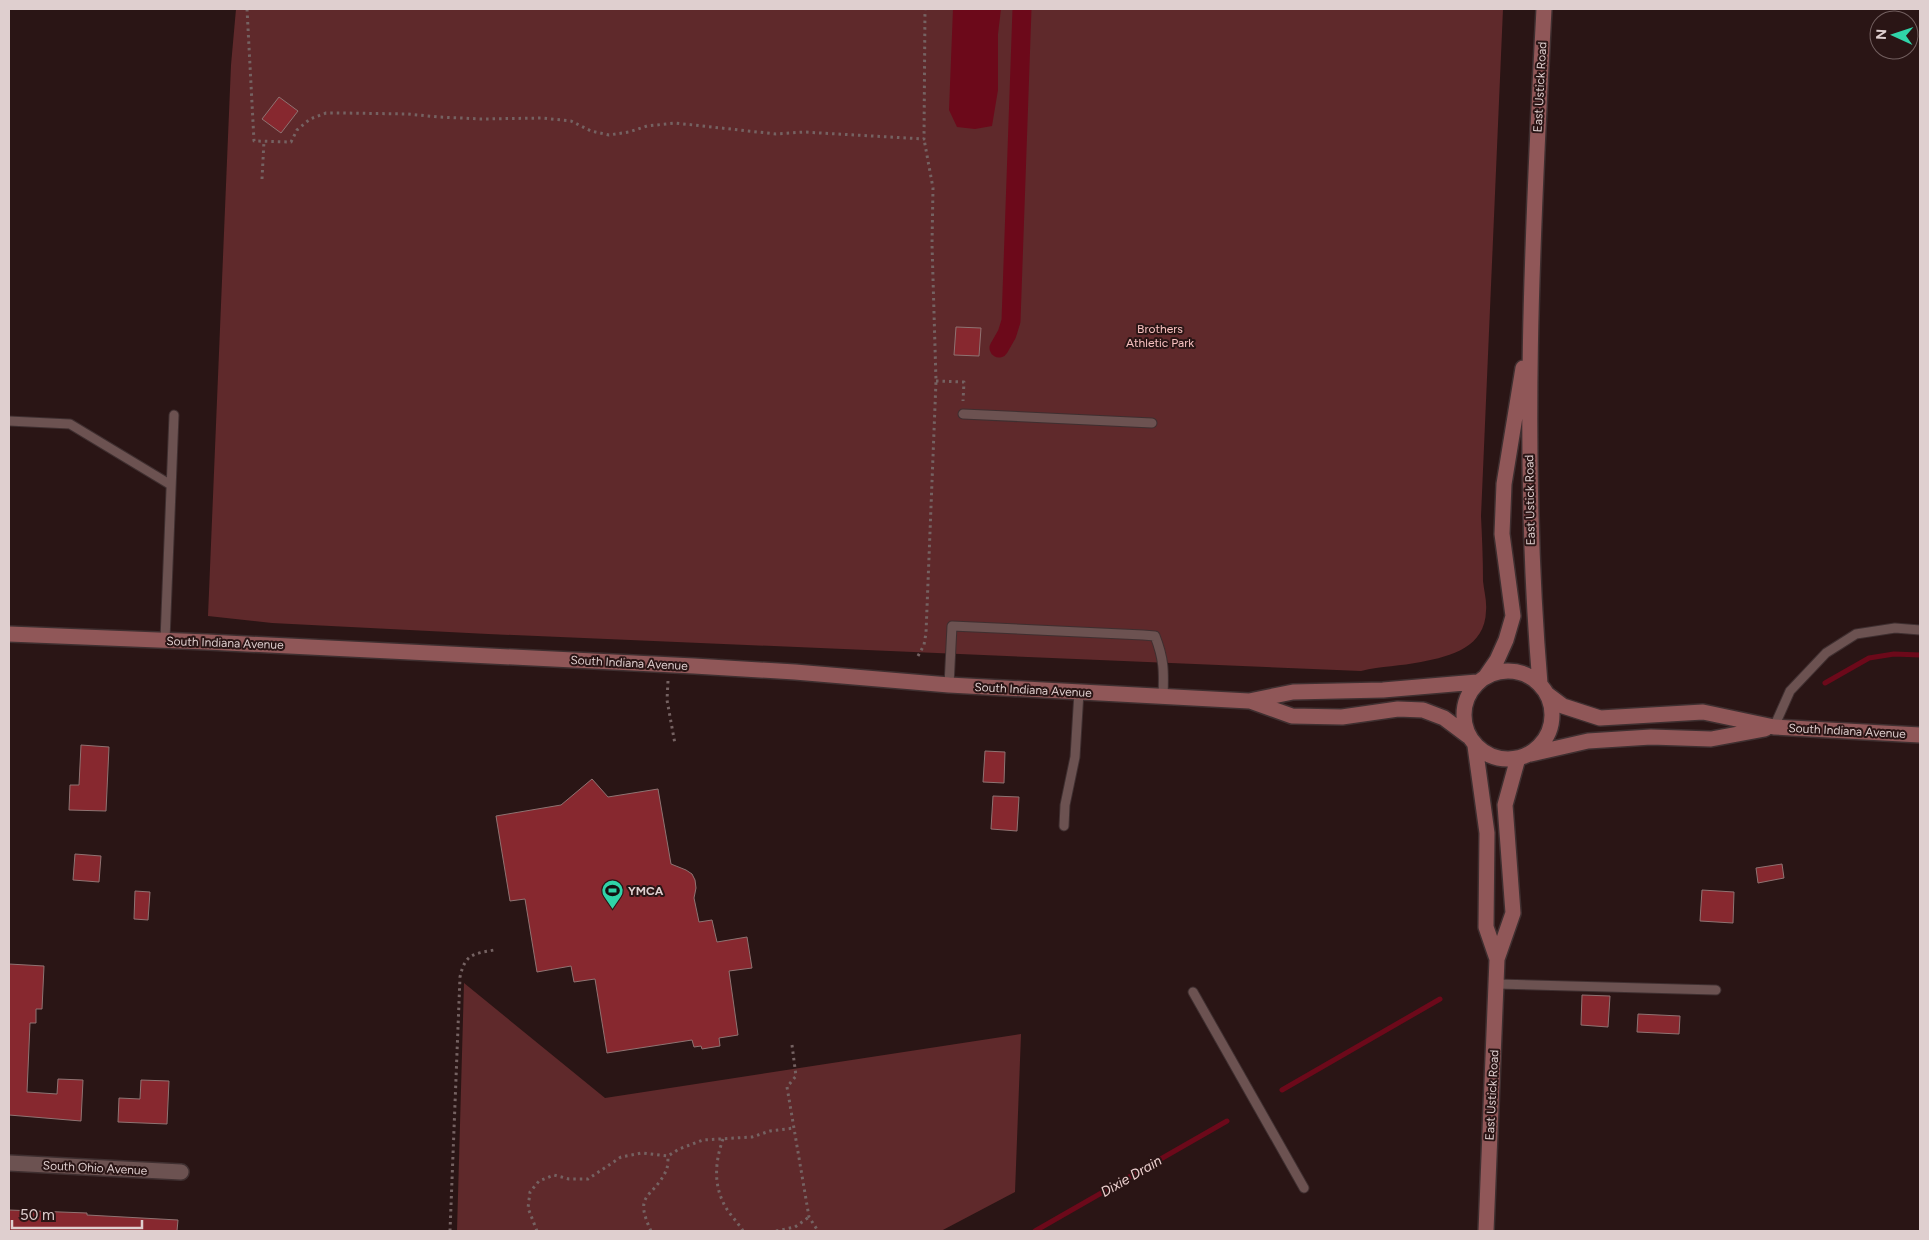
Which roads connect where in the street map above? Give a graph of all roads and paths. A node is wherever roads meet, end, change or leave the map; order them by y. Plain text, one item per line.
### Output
1 (247, 9) edge
2 (925, 9) edge
3 (1544, 9) edge
4 (924, 139) junction
5 (264, 141) junction
6 (262, 179) dead end
7 (1531, 315) junction
8 (936, 381) junction
9 (963, 414) joint
10 (174, 415) dead end
11 (9, 421) edge
12 (1152, 423) dead end
13 (171, 485) junction
14 (1920, 630) edge
15 (9, 634) edge
16 (165, 640) junction
17 (918, 656) dead end
18 (668, 665) junction
19 (1482, 679) junction
20 (949, 686) junction
21 (1543, 689) junction
22 (1079, 692) junction
23 (1162, 696) junction
24 (1249, 701) junction
25 (1774, 728) junction
26 (1920, 735) edge
27 (1472, 741) junction
28 (675, 744) dead end
29 (1523, 756) junction
30 (1064, 826) dead end
31 (494, 950) dead end
32 (1498, 959) junction
33 (1497, 984) junction
34 (1716, 990) dead end
35 (1194, 992) dead end
36 (792, 1045) dead end
37 (794, 1128) junction
38 (723, 1139) junction
39 (668, 1156) junction
40 (9, 1163) edge
41 (181, 1172) dead end
42 (1304, 1188) dead end
43 (809, 1218) junction
44 (450, 1231) edge
45 (536, 1231) edge
46 (651, 1231) edge
47 (743, 1231) edge
48 (776, 1231) edge
49 (818, 1231) edge
50 (1486, 1231) edge

1 - 5 path
2 - 4 path
3 - 7 main road, East Ustick Road
4 - 5 path
4 - 8 path
5 - 6 path
7 - 19 main road, East Ustick Road
7 - 21 main road, East Ustick Road
8 - 9 path
8 - 17 path
9 - 12 lane
10 - 13 lane
11 - 13 lane
13 - 16 lane
14 - 25 lane
15 - 16 main road, South Indiana Avenue
16 - 18 main road, South Indiana Avenue
18 - 20 main road, South Indiana Avenue
18 - 28 path
19 - 21 main road
19 - 24 main road, South Indiana Avenue
19 - 27 main road
20 - 22 main road, South Indiana Avenue
20 - 23 lane
21 - 25 main road, South Indiana Avenue
21 - 29 main road
22 - 23 main road, South Indiana Avenue
22 - 30 lane
23 - 24 main road, South Indiana Avenue
24 - 27 main road, South Indiana Avenue
25 - 26 main road, South Indiana Avenue
25 - 29 main road, South Indiana Avenue
27 - 29 main road
27 - 32 main road, East Ustick Road
29 - 32 main road, East Ustick Road
31 - 44 path
32 - 33 main road, East Ustick Road
33 - 34 lane
33 - 50 main road, East Ustick Road
35 - 42 lane
36 - 37 path
37 - 38 path
37 - 43 path
38 - 39 path
38 - 47 path
39 - 45 path
39 - 46 path
40 - 41 street, South Ohio Avenue
43 - 48 path
43 - 49 path

